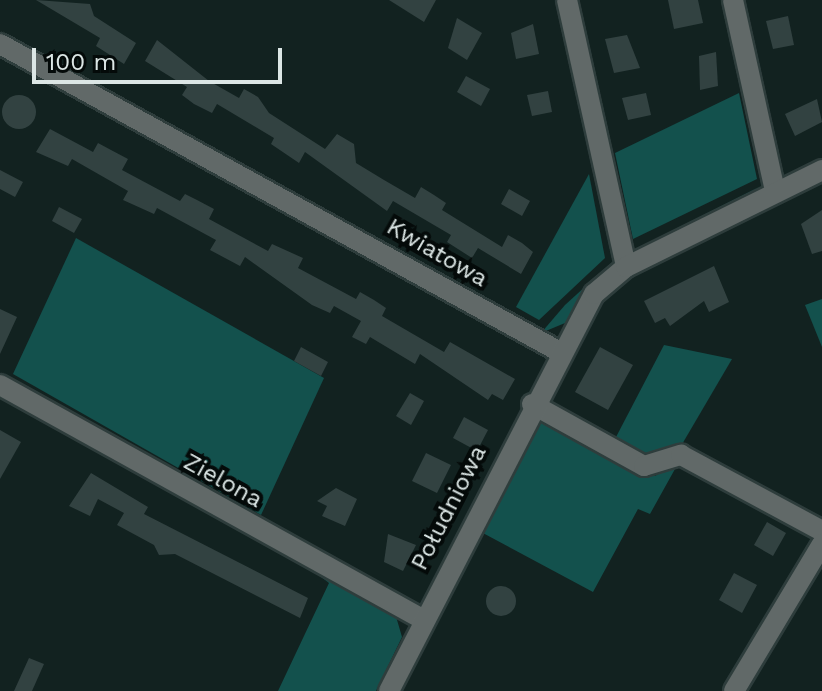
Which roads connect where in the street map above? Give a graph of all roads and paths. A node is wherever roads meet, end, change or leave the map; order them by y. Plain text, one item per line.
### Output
1 (567, 0) edge
2 (733, 0) edge
3 (0, 44) edge
4 (822, 170) edge
5 (775, 191) junction
6 (626, 267) junction
7 (560, 352) junction
8 (0, 385) edge
9 (532, 404) junction
10 (822, 531) edge
11 (822, 544) edge
12 (423, 619) junction
13 (389, 691) edge
14 (734, 691) edge

1 - 6 street
2 - 5 street
3 - 7 street, Kwiatowa
4 - 5 street
5 - 6 street
6 - 7 street
7 - 9 street, Południowa
8 - 12 street, Zielona
9 - 10 street
9 - 12 street, Południowa
11 - 14 street
12 - 13 street, Południowa

